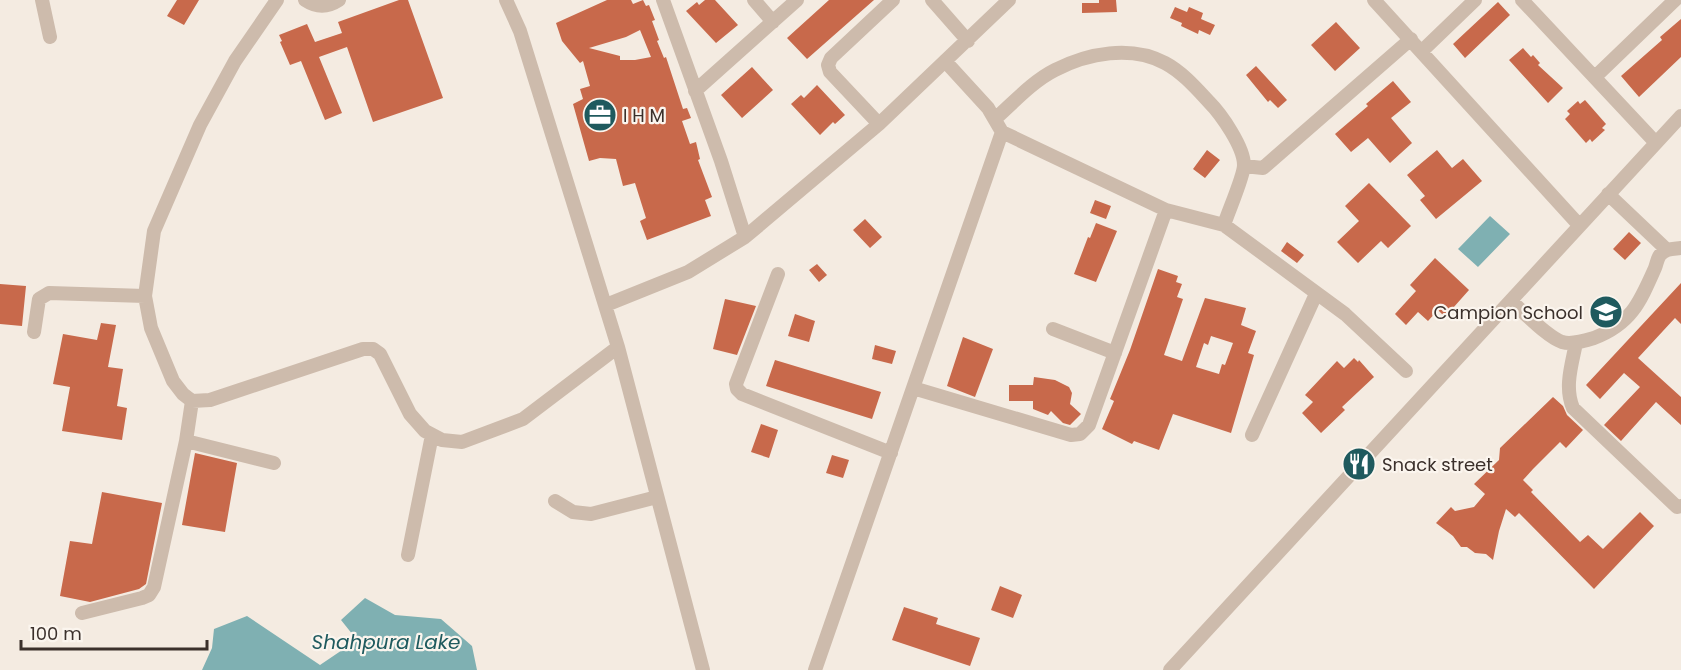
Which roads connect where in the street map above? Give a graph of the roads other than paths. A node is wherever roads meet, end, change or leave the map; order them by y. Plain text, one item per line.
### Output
1 (42, 0) edge
2 (277, 0) edge
3 (305, 0) edge
4 (339, 0) edge
5 (506, 0) edge
6 (754, 0) edge
7 (797, 0) edge
8 (893, 0) edge
9 (932, 0) edge
10 (1009, 0) edge
11 (1374, 0) edge
12 (1475, 0) edge
13 (1522, 0) edge
14 (1675, 0) edge
15 (668, 3) edge
16 (772, 22) junction
17 (50, 37) dead end
18 (1411, 39) junction
19 (968, 41) junction
20 (1422, 51) junction
21 (945, 61) junction
22 (1595, 77) junction
23 (695, 91) junction
24 (1681, 116) edge
25 (995, 119) junction
26 (879, 124) junction
27 (1002, 132) junction
28 (1656, 142) junction
29 (1244, 166) junction
30 (1608, 194) junction
31 (1166, 210) junction
32 (1224, 225) junction
33 (1579, 225) junction
34 (745, 237) junction
35 (1666, 249) junction
36 (1681, 249) edge
37 (777, 274) dead end
38 (1316, 294) junction
39 (145, 296) junction
40 (1511, 301) junction
41 (606, 305) junction
42 (1053, 329) dead end
43 (34, 332) dead end
44 (1576, 343) junction
45 (618, 347) junction
46 (1115, 353) junction
47 (1406, 371) dead end
48 (913, 388) junction
49 (192, 401) junction
50 (432, 435) junction
51 (1252, 435) dead end
52 (186, 441) junction
53 (891, 453) junction
54 (274, 463) dead end
55 (657, 497) junction
56 (555, 501) dead end
57 (1681, 506) edge
58 (408, 555) dead end
59 (82, 613) dead end
60 (703, 670) edge
61 (815, 670) edge
62 (1170, 670) edge

1 - 17 street
2 - 39 street
3 - 4 street
5 - 41 street
6 - 16 street
7 - 16 street
8 - 26 street
9 - 19 street
10 - 19 street
11 - 18 street
12 - 20 street
13 - 22 street
14 - 22 street
15 - 23 street
16 - 23 street
18 - 20 street
18 - 29 street
19 - 21 street
20 - 33 street
21 - 25 street
21 - 26 street
22 - 28 street
23 - 34 street
24 - 28 street
25 - 27 street
25 - 29 street
26 - 34 street
27 - 31 street
27 - 48 street
28 - 30 street
29 - 32 street
30 - 33 street
30 - 35 street
31 - 32 street
31 - 46 street
32 - 38 street
33 - 40 street
34 - 41 street
35 - 36 street
35 - 44 street
37 - 53 street
38 - 47 street
38 - 51 street
39 - 43 street
39 - 49 street
40 - 44 street
40 - 62 street
41 - 45 street
42 - 46 street
44 - 57 street
45 - 50 street
45 - 55 street
46 - 48 street
48 - 53 street
49 - 50 street
49 - 52 street
50 - 58 street
52 - 54 street
52 - 59 street
53 - 61 street
55 - 56 street
55 - 60 street

